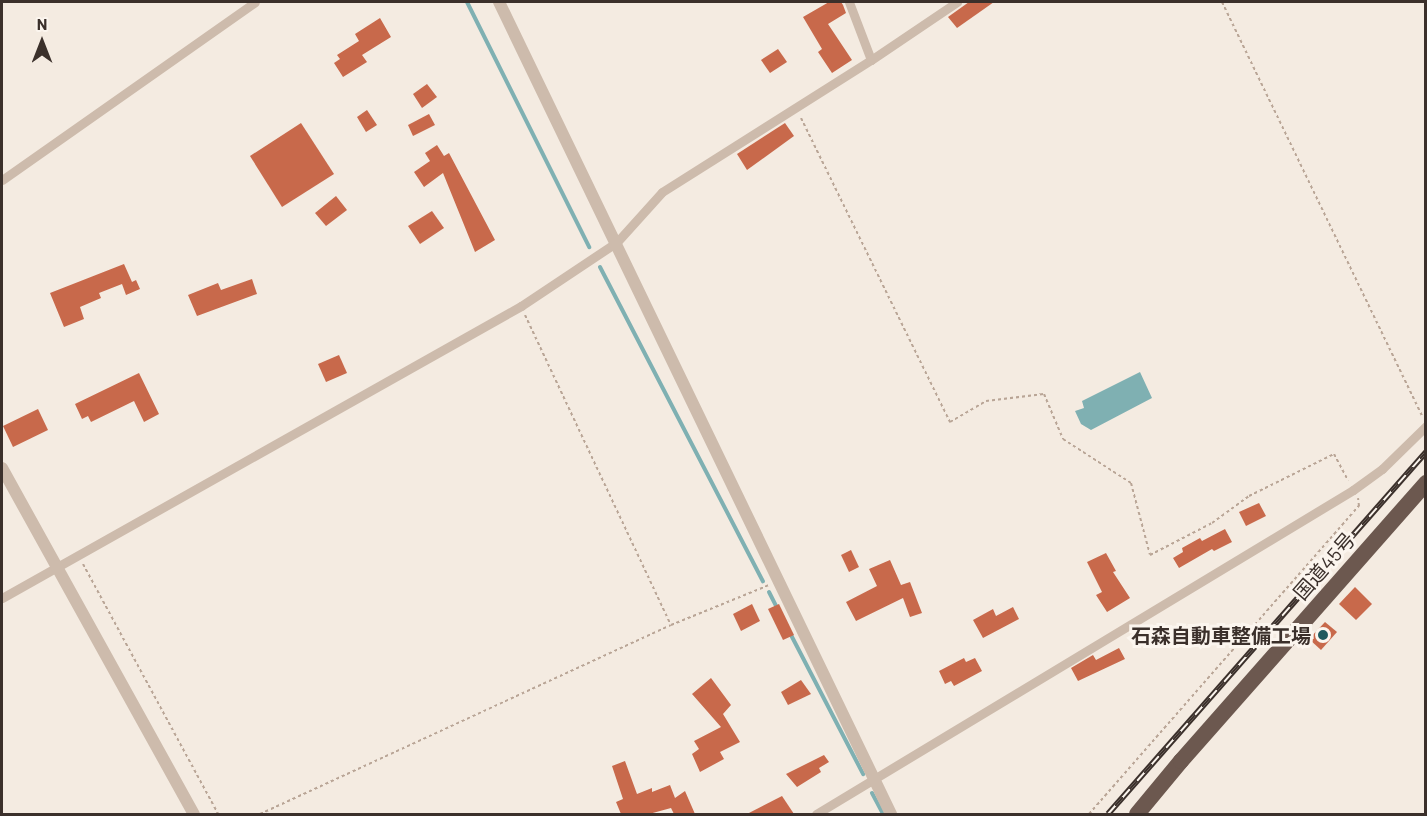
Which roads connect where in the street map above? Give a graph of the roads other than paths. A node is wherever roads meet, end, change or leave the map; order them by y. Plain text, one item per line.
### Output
1 (255, 2) edge
2 (499, 2) edge
3 (849, 2) edge
4 (957, 2) edge
5 (871, 60) junction
6 (2, 180) edge
7 (616, 242) junction
8 (1425, 424) edge
9 (2, 468) edge
10 (1425, 483) edge
11 (57, 565) junction
12 (2, 597) edge
13 (874, 779) junction
14 (194, 814) edge
15 (816, 814) edge
16 (891, 814) edge
17 (1137, 814) edge

1 - 6 street
2 - 7 street
3 - 5 street
4 - 5 street
5 - 7 street
7 - 11 street
7 - 13 street
8 - 13 street
9 - 11 street
10 - 17 highway, 国道45号
11 - 12 street
11 - 14 street
13 - 15 street
13 - 16 street

